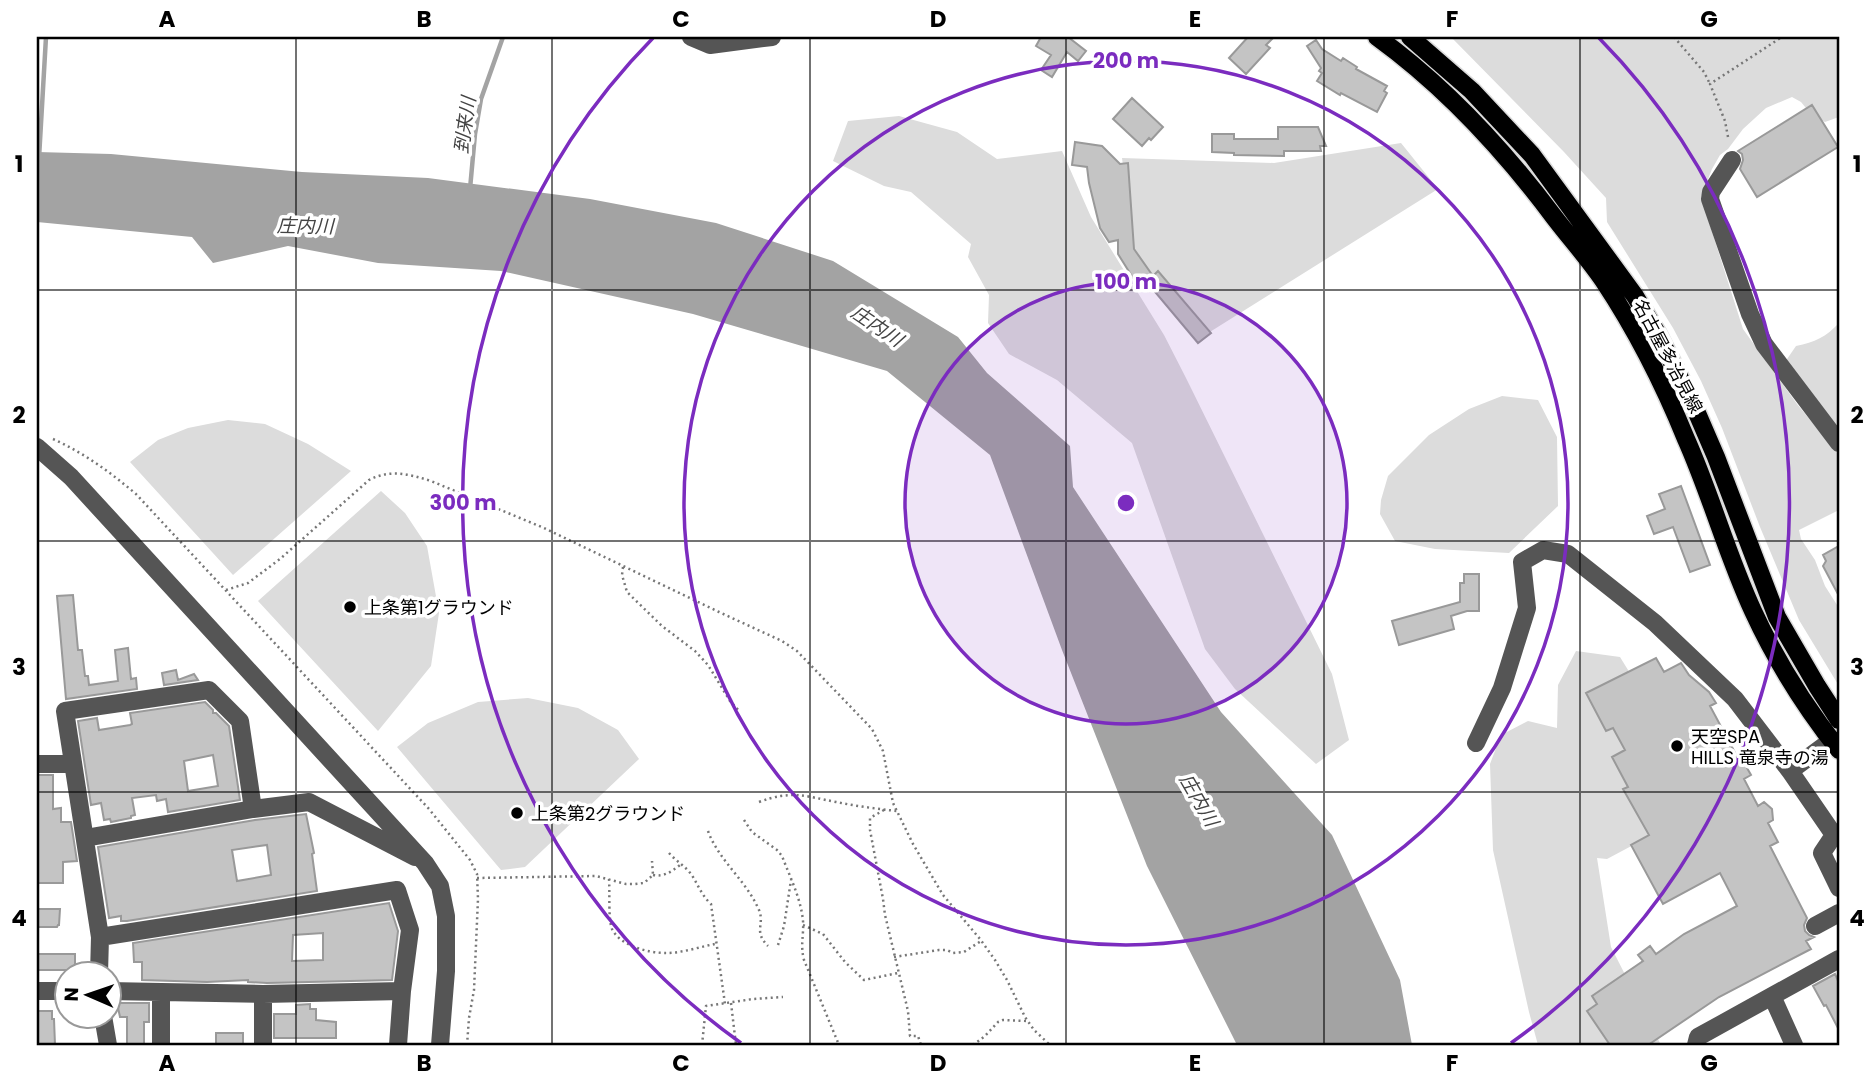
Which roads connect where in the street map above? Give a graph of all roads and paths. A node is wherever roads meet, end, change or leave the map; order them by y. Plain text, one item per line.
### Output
1 (691, 37) edge
2 (772, 37) edge
3 (1377, 37) edge
4 (1410, 37) edge
5 (1674, 37) edge
6 (1782, 37) edge
7 (1710, 84) junction
8 (1728, 137) dead end
9 (1732, 160) dead end
10 (42, 441) edge
11 (1839, 443) edge
12 (623, 566) junction
13 (740, 712) dead end
14 (1839, 720) edge
15 (1476, 743) dead end
16 (1835, 745) edge
17 (37, 764) edge
18 (72, 764) junction
19 (1790, 771) junction
20 (759, 802) dead end
21 (253, 809) junction
22 (884, 810) junction
23 (897, 811) junction
24 (744, 820) dead end
25 (708, 831) dead end
26 (1837, 835) edge
27 (85, 838) junction
28 (669, 853) dead end
29 (652, 861) dead end
30 (425, 863) junction
31 (680, 865) junction
32 (653, 875) junction
33 (477, 878) dead end
34 (609, 879) junction
35 (791, 880) junction
36 (1839, 888) edge
37 (1839, 913) edge
38 (803, 925) junction
39 (1815, 926) dead end
40 (100, 937) junction
41 (981, 940) junction
42 (716, 944) junction
43 (768, 946) dead end
44 (778, 946) dead end
45 (894, 957) junction
46 (1839, 959) edge
47 (99, 960) edge
48 (898, 973) junction
49 (122, 992) edge
50 (402, 992) junction
51 (161, 993) junction
52 (263, 994) junction
53 (1772, 996) junction
54 (783, 997) dead end
55 (731, 1003) junction
56 (724, 1004) junction
57 (1028, 1021) junction
58 (161, 1045) edge
59 (263, 1045) edge
60 (398, 1045) edge
61 (440, 1045) edge
62 (702, 1045) edge
63 (736, 1045) edge
64 (839, 1045) edge
65 (921, 1045) edge
66 (973, 1045) edge
67 (1050, 1045) edge
68 (1696, 1045) edge
69 (1794, 1045) edge

1 - 2 street
3 - 16 main road, 名古屋多治見線
4 - 14 main road, 名古屋多治見線
5 - 7 path
6 - 7 path
7 - 8 path
9 - 11 street
10 - 12 path
10 - 30 street
12 - 13 path
12 - 23 path
15 - 19 street
16 - 19 street
17 - 18 street
18 - 21 street
18 - 27 street
19 - 26 street
20 - 22 path
21 - 27 street
21 - 30 street
22 - 23 path
22 - 45 path
23 - 41 path
24 - 35 path
25 - 43 path
26 - 36 street
27 - 40 street
28 - 31 path
29 - 32 path
30 - 61 street
31 - 32 path
31 - 42 path
32 - 34 path
33 - 34 path
34 - 42 path
35 - 38 path
35 - 44 path
37 - 39 street
38 - 48 path
38 - 64 path
40 - 47 street
40 - 50 street
41 - 45 path
41 - 57 path
42 - 56 path
45 - 48 path
46 - 53 street
48 - 65 path
49 - 51 street
50 - 52 street
50 - 60 street
51 - 52 street
51 - 58 street
52 - 59 street
53 - 68 street
53 - 69 street
54 - 55 path
55 - 56 path
55 - 63 path
56 - 62 path
57 - 66 path
57 - 67 path

